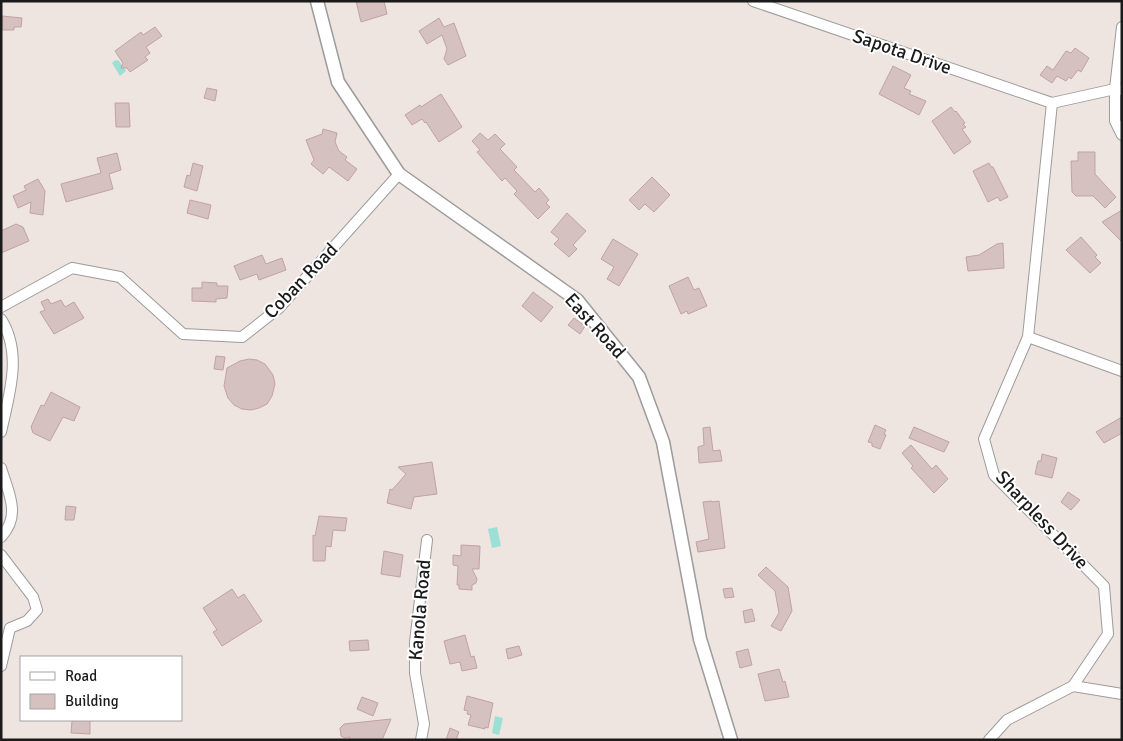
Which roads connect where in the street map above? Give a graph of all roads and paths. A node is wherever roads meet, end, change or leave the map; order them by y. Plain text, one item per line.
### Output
1 (317, 1) edge
2 (753, 1) edge
3 (1122, 27) edge
4 (1118, 90) edge
5 (1052, 103) junction
6 (1122, 135) edge
7 (399, 174) junction
8 (1, 307) edge
9 (1, 319) edge
10 (1028, 337) junction
11 (1122, 371) edge
12 (1, 432) edge
13 (1, 468) edge
14 (1, 537) edge
15 (427, 540) dead end
16 (1, 555) edge
17 (1, 666) edge
18 (1073, 686) junction
19 (1122, 694) edge
20 (421, 740) edge
21 (732, 740) edge
22 (989, 740) edge

1 - 7 street, East Road
2 - 5 street, Sapota Drive
3 - 4 street
4 - 5 street
4 - 6 street
5 - 10 street, Sharpless Drive
7 - 8 street, Coban Road
7 - 21 street, East Road
9 - 12 street
10 - 11 street
10 - 18 street, Sharpless Drive
13 - 14 street
15 - 20 street, Kanola Road
16 - 17 street
18 - 19 street
18 - 22 street, Sharpless Drive

